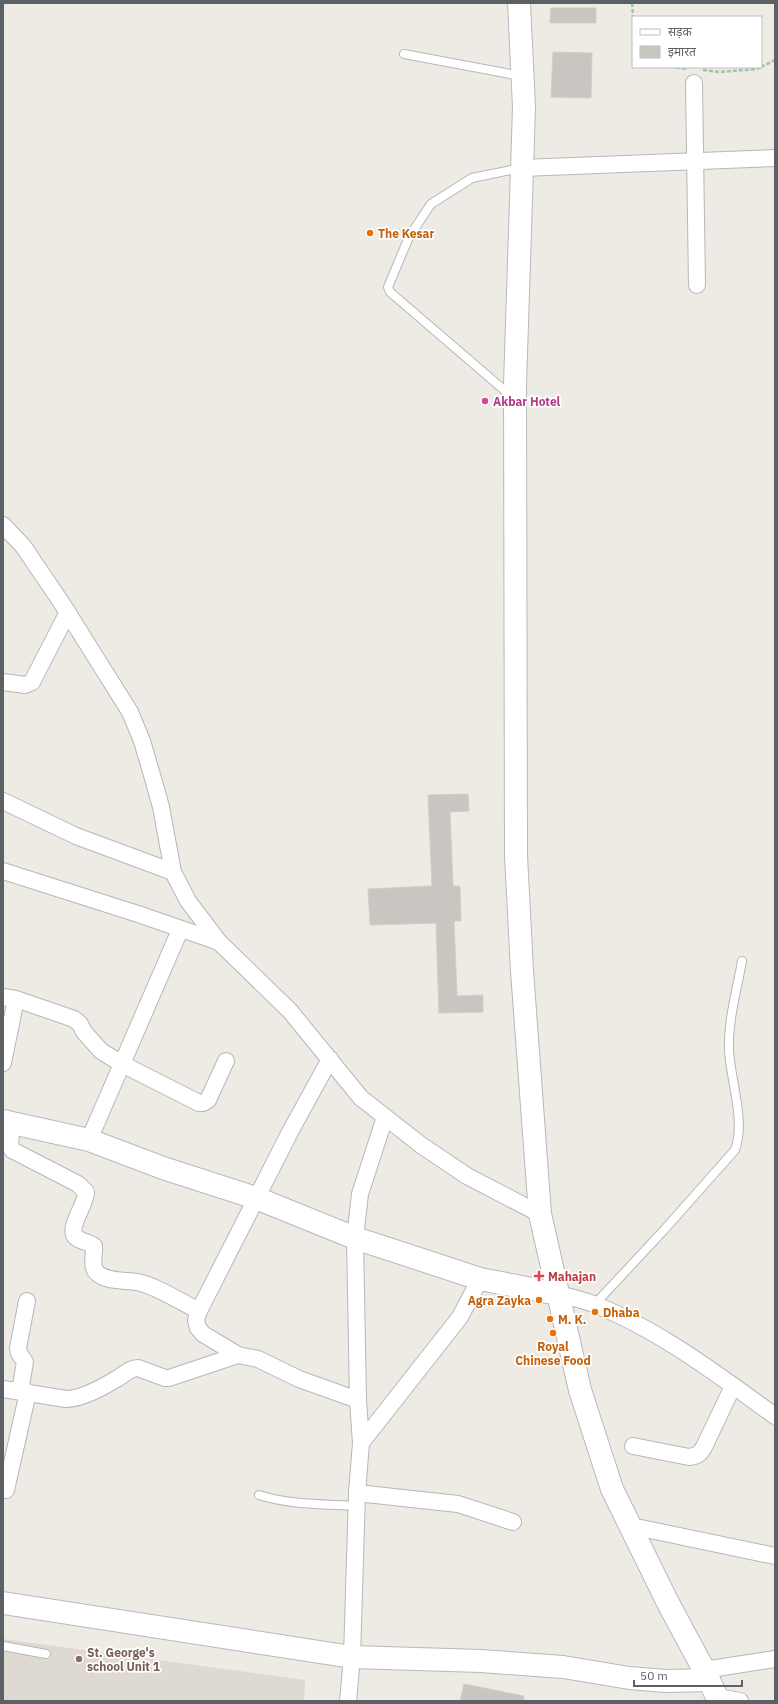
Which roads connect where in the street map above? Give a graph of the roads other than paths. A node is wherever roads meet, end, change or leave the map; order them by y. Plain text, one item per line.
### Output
1 (519, 3) edge
2 (404, 54) dead end
3 (693, 74) road end
4 (523, 77) junction
5 (775, 158) edge
6 (696, 161) junction
7 (522, 168) junction
8 (697, 285) dead end
9 (515, 399) junction
10 (3, 525) edge
11 (68, 612) junction
12 (3, 682) edge
13 (3, 801) edge
14 (3, 871) edge
15 (173, 872) junction
16 (180, 930) junction
17 (219, 942) junction
18 (742, 961) dead end
19 (9, 998) edge
20 (330, 1059) junction
21 (226, 1061) dead end
22 (3, 1063) edge
23 (122, 1064) junction
24 (385, 1118) junction
25 (8, 1122) edge
26 (89, 1140) junction
27 (256, 1198) junction
28 (540, 1214) junction
29 (355, 1238) junction
30 (480, 1279) junction
31 (558, 1294) junction
32 (27, 1301) dead end
33 (595, 1304) junction
34 (198, 1311) junction
35 (238, 1355) junction
36 (733, 1386) junction
37 (3, 1388) edge
38 (24, 1391) junction
39 (358, 1400) junction
40 (775, 1416) edge
41 (361, 1443) junction
42 (633, 1446) dead end
43 (6, 1490) dead end
44 (258, 1495) dead end
45 (357, 1499) junction
46 (513, 1522) dead end
47 (631, 1526) junction
48 (775, 1556) edge
49 (3, 1603) edge
50 (3, 1646) edge
51 (46, 1654) dead end
52 (352, 1657) junction
53 (775, 1659) edge
54 (712, 1687) edge
55 (348, 1701) edge
56 (740, 1701) edge

1 - 4 main road
2 - 4 lane
3 - 6 street
4 - 7 main road
5 - 6 street
6 - 7 street
6 - 8 street
7 - 9 main road
7 - 9 lane
9 - 28 main road
10 - 11 street
11 - 12 street
11 - 15 street
13 - 15 street
14 - 16 street
15 - 17 street
16 - 17 street
16 - 23 street
17 - 20 street
18 - 33 lane
19 - 22 street
19 - 23 street
20 - 24 street
20 - 27 street
21 - 23 street
23 - 26 street
24 - 28 street
24 - 29 street
25 - 26 main road
25 - 34 street
26 - 27 main road
27 - 29 main road
27 - 34 street
28 - 31 main road
29 - 30 main road
29 - 39 street
30 - 31 main road
30 - 41 street
31 - 33 street
31 - 47 main road
32 - 38 street
33 - 36 street
34 - 35 street
35 - 38 street
35 - 39 street
36 - 40 street
36 - 42 street
37 - 38 street
38 - 43 street
39 - 41 street
41 - 45 street
44 - 45 lane
45 - 46 street
45 - 52 street
47 - 48 street
47 - 54 main road
49 - 52 main road
50 - 51 lane
52 - 54 main road
52 - 55 street
53 - 54 street
54 - 56 street

